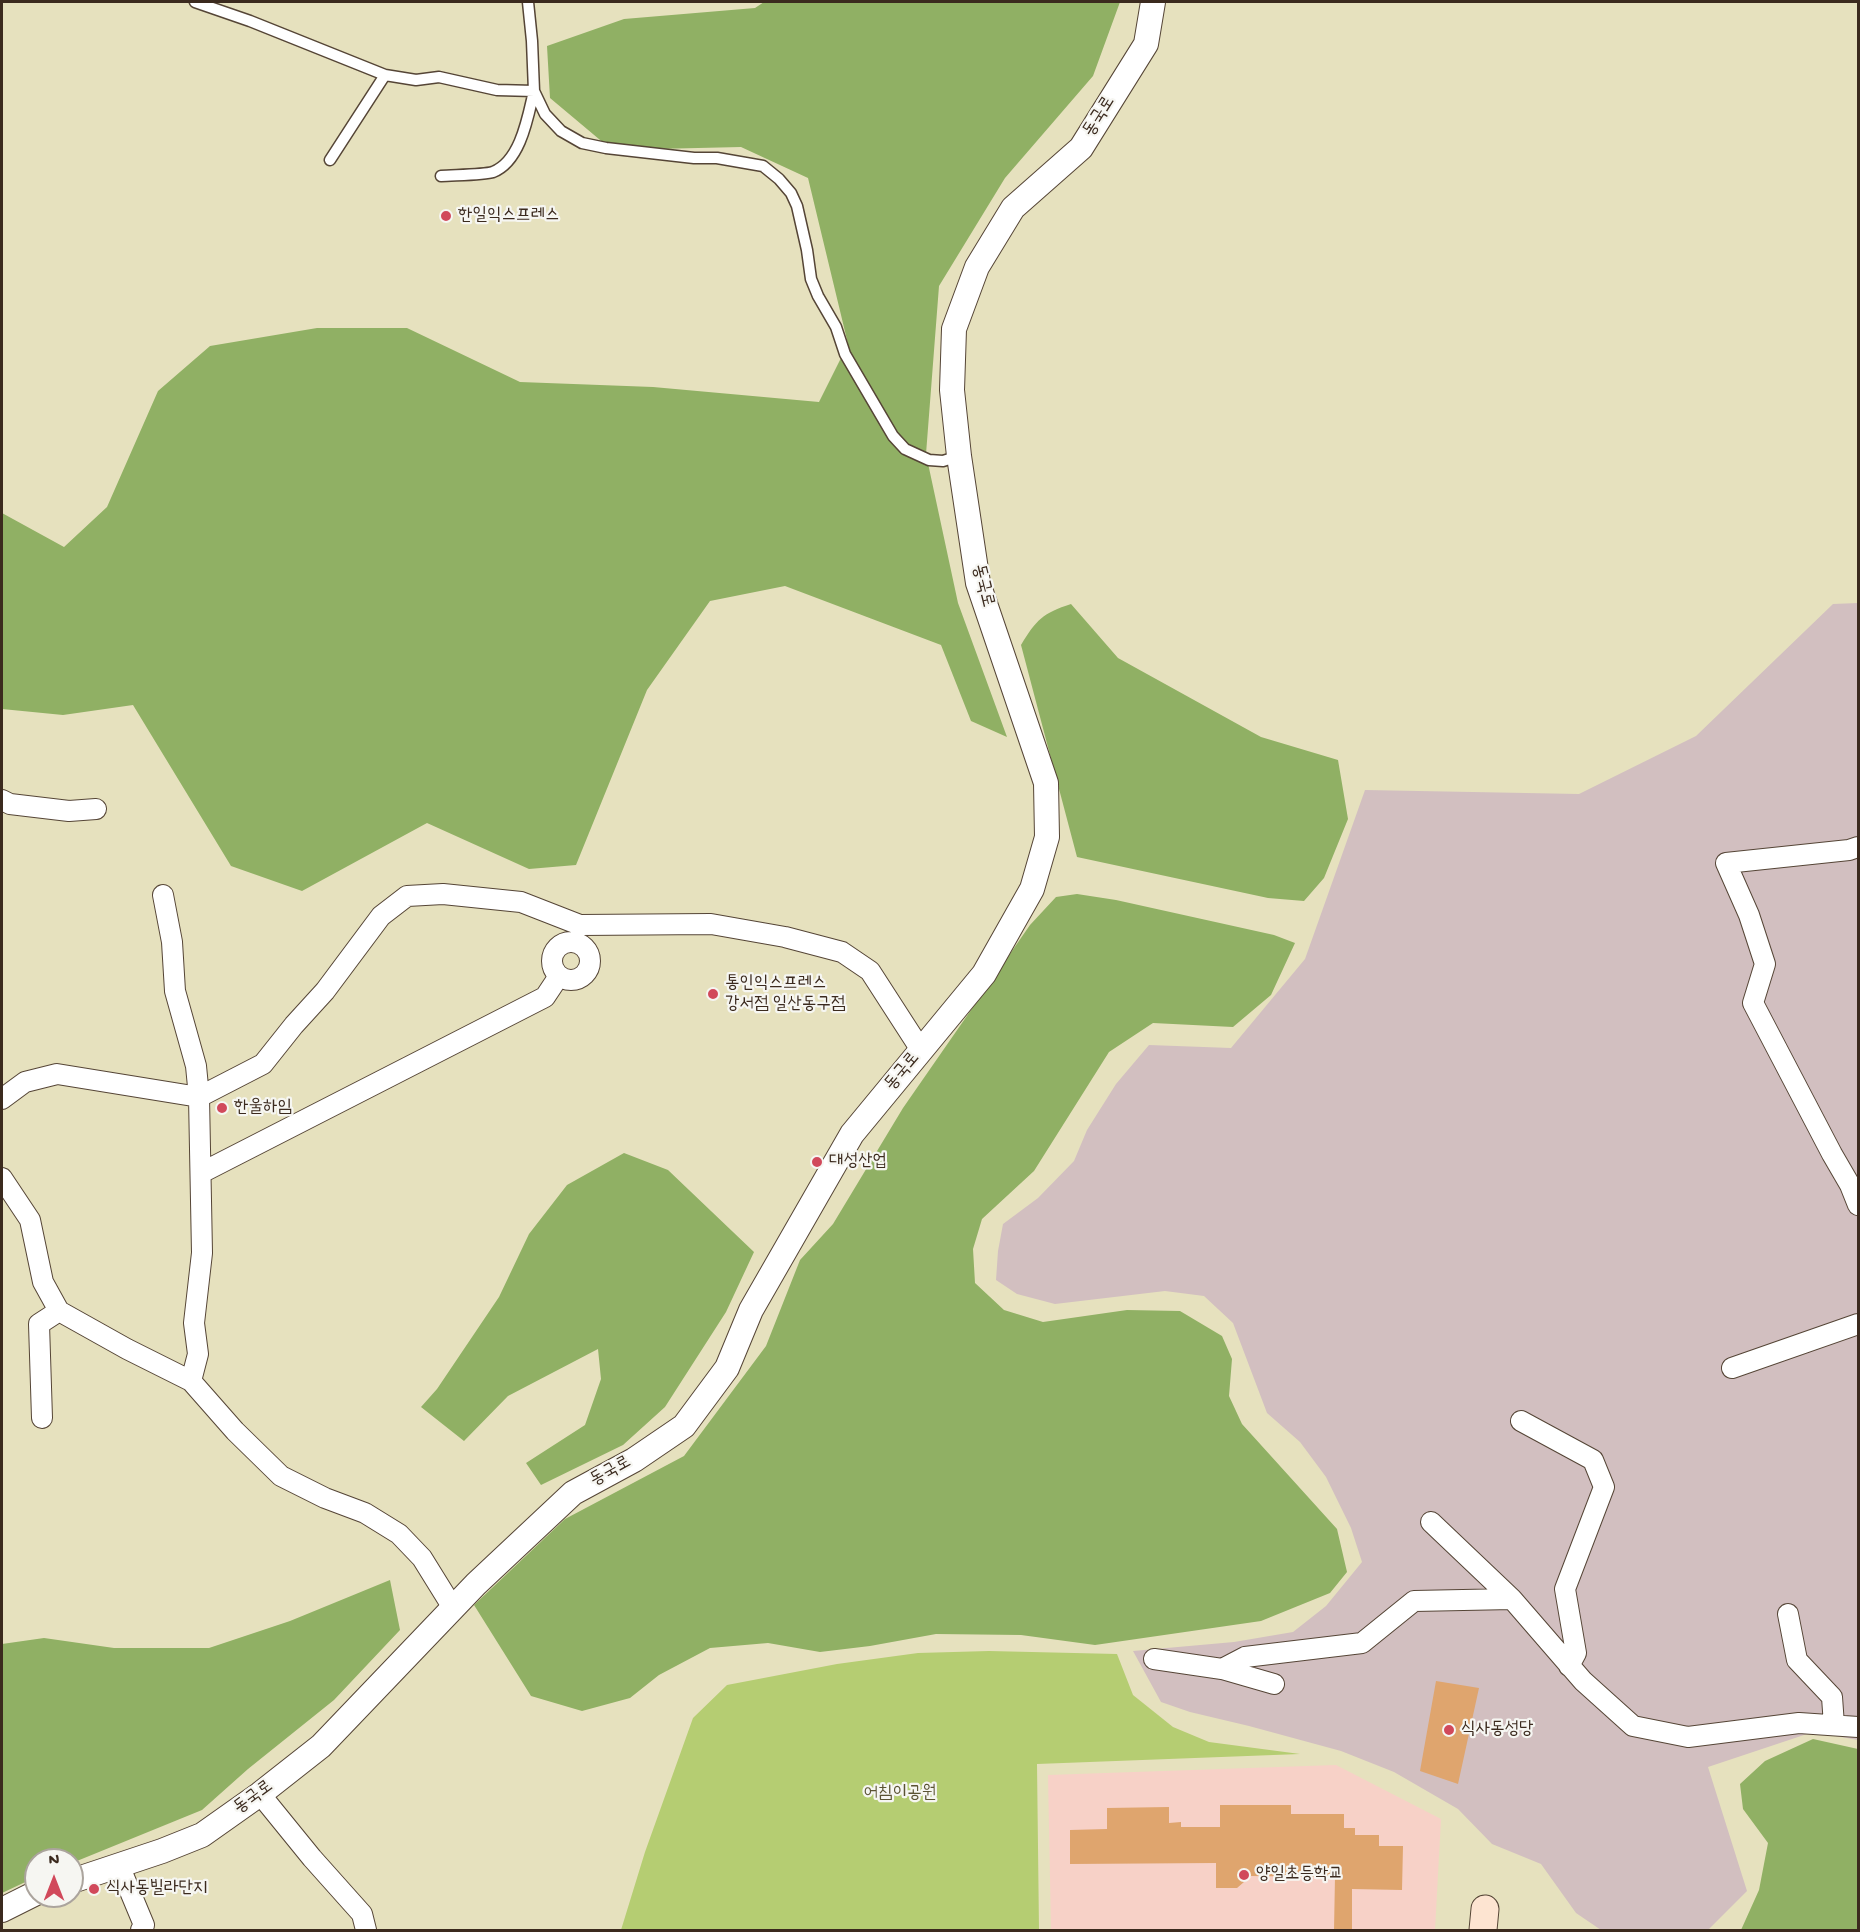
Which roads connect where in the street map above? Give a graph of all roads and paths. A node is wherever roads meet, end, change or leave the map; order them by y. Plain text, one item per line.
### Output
1 (195, 2) edge
2 (528, 2) edge
3 (1153, 2) edge
4 (386, 75) junction
5 (534, 91) junction
6 (330, 160) dead end
7 (441, 176) dead end
8 (959, 456) junction
9 (2, 800) edge
10 (96, 809) dead end
11 (1858, 847) edge
12 (163, 895) dead end
13 (578, 934) junction
14 (559, 976) junction
15 (921, 1050) junction
16 (199, 1097) junction
17 (2, 1099) edge
18 (201, 1173) junction
19 (2, 1178) edge
20 (1854, 1183) edge
21 (1858, 1205) edge
22 (59, 1311) junction
23 (1858, 1324) edge
24 (1732, 1368) dead end
25 (191, 1381) junction
26 (42, 1418) dead end
27 (1521, 1421) dead end
28 (1431, 1522) dead end
29 (1512, 1599) junction
30 (453, 1608) junction
31 (1788, 1614) dead end
32 (1154, 1659) dead end
33 (1569, 1665) junction
34 (1222, 1669) junction
35 (1274, 1684) dead end
36 (1834, 1725) junction
37 (1858, 1727) edge
38 (260, 1794) junction
39 (119, 1865) junction
40 (84, 1877) edge
41 (24, 1899) edge
42 (2, 1910) edge
43 (141, 1930) edge
44 (366, 1930) edge

1 - 4 lane
2 - 5 lane
3 - 8 street, 동국로
4 - 5 lane
4 - 6 lane
5 - 7 lane
5 - 8 lane
8 - 15 street, 동국로
9 - 10 street
11 - 20 street
12 - 16 street
13 - 14 street
13 - 14 street
13 - 15 street
13 - 16 street
14 - 18 street
15 - 30 street, 동국로
16 - 17 street
16 - 18 street
18 - 25 street
19 - 22 street
20 - 21 street
22 - 25 street
22 - 26 street
23 - 24 street
25 - 30 street
27 - 33 street
28 - 29 street
29 - 33 street
29 - 34 street
30 - 38 street, 동국로
31 - 36 street
32 - 34 street
33 - 36 street
34 - 35 street
36 - 37 street
38 - 39 street, 동국로
38 - 44 street
39 - 40 street, 동국로
39 - 43 street
41 - 42 street

